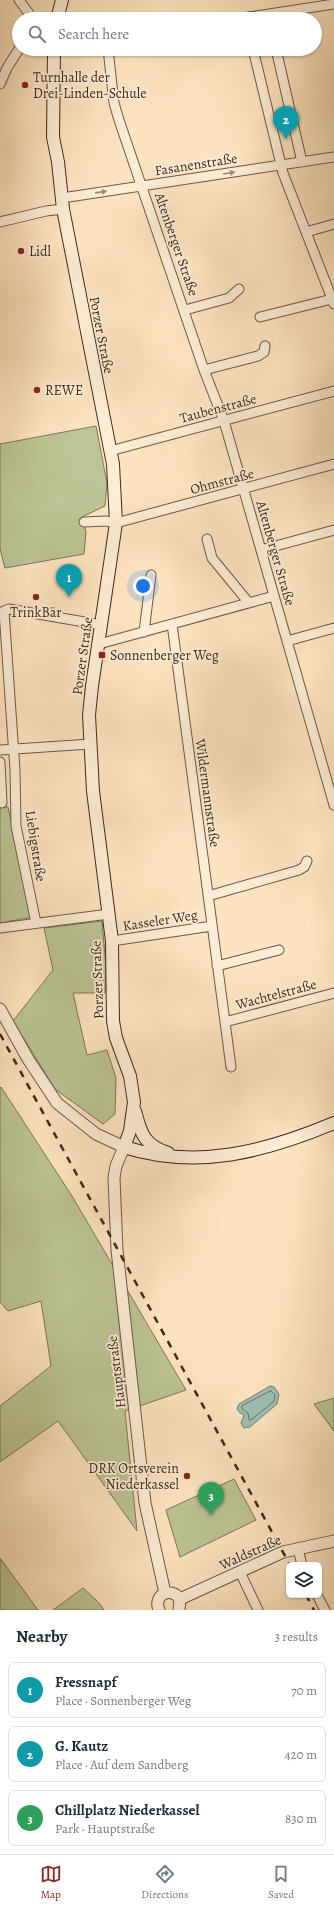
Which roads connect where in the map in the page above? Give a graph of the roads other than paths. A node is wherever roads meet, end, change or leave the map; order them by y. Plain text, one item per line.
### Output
1 (19, 0) edge
2 (62, 0) edge
3 (333, 5) edge
4 (28, 12) edge
5 (58, 12) edge
6 (295, 12) edge
7 (15, 56) edge
8 (54, 56) edge
9 (109, 56) edge
10 (255, 56) edge
11 (278, 56) edge
12 (0, 84) edge
13 (334, 156) edge
14 (302, 162) junction
15 (282, 165) junction
16 (142, 186) junction
17 (63, 204) junction
18 (0, 222) edge
19 (334, 224) edge
20 (306, 232) junction
21 (239, 289) dead end
22 (333, 302) edge
23 (185, 310) junction
24 (260, 317) dead end
25 (265, 346) dead end
26 (204, 370) junction
27 (334, 391) edge
28 (224, 421) junction
29 (110, 451) junction
30 (334, 464) edge
31 (243, 489) junction
32 (84, 522) dead end
33 (116, 523) junction
34 (334, 530) edge
35 (207, 539) dead end
36 (261, 550) junction
37 (151, 575) dead end
38 (274, 596) junction
39 (249, 603) junction
40 (102, 624) junction
41 (172, 624) junction
42 (334, 628) edge
43 (144, 632) junction
44 (287, 641) junction
45 (99, 644) junction
46 (90, 744) junction
47 (14, 748) junction
48 (0, 750) edge
49 (0, 762) edge
50 (16, 801) junction
51 (1, 803) edge
52 (334, 805) edge
53 (307, 860) dead end
54 (208, 896) junction
55 (109, 914) junction
56 (36, 922) junction
57 (212, 926) junction
58 (0, 928) edge
59 (112, 941) junction
60 (279, 950) dead end
61 (217, 966) junction
62 (334, 993) edge
63 (0, 1009) edge
64 (225, 1022) junction
65 (231, 1067) dead end
66 (135, 1109) junction
67 (334, 1123) edge
68 (124, 1147) junction
69 (183, 1157) junction
70 (334, 1541) edge
71 (298, 1549) junction
72 (301, 1562) edge
73 (240, 1572) junction
74 (165, 1593) junction
75 (319, 1598) edge
76 (180, 1604) edge
77 (157, 1610) edge
78 (258, 1610) edge
79 (325, 1610) edge

1 - 4 street
2 - 5 main road
3 - 6 street
7 - 12 street
8 - 17 main road, Porzer Straße
9 - 16 street, Altenberger Straße
10 - 15 street
11 - 14 street
13 - 14 street, Fasanenstraße
14 - 15 street, Fasanenstraße
16 -> 15 street, Fasanenstraße
15 - 20 street
17 -> 16 street, Fasanenstraße
16 - 23 street, Altenberger Straße
17 - 18 street, Fasanenstraße
17 - 29 main road, Porzer Straße
19 - 20 street
20 - 22 street
21 - 23 street, Altenberger Straße
22 - 24 street
23 - 26 street, Altenberger Straße
25 - 26 street
26 - 28 street, Altenberger Straße
27 - 28 street, Taubenstraße
28 - 29 street, Taubenstraße
28 - 31 street, Altenberger Straße
29 - 33 main road, Porzer Straße
30 - 31 street, Ohmstraße
31 - 33 street, Ohmstraße
31 - 36 street, Altenberger Straße
32 - 33 street, Ohmstraße
33 - 40 main road, Porzer Straße
34 - 36 street
35 - 39 street
36 - 38 street, Altenberger Straße
37 - 43 street
38 - 39 street
38 - 44 street, Altenberger Straße
39 - 41 street
40 - 45 main road, Porzer Straße
40 - 47 street, Liebigstraße
41 - 43 street
41 - 54 street, Wildermannstraße
42 - 44 street
43 - 45 street
44 - 52 street, Altenberger Straße
45 - 46 main road, Porzer Straße
46 - 47 street
46 - 55 main road, Porzer Straße
47 - 48 street
47 - 50 street, Liebigstraße
49 - 51 street
50 - 51 street
50 - 56 street, Liebigstraße
53 - 54 street
54 - 57 street, Wildermannstraße
55 - 56 street, Kasseler Weg
55 - 59 main road, Porzer Straße
56 - 58 street, Kasseler Weg
57 - 59 street, Kasseler Weg
57 - 61 street, Wildermannstraße
59 - 66 main road, Porzer Straße
60 - 61 street
61 - 64 street, Wildermannstraße
62 - 64 street, Wachtelstraße
63 - 68 street
64 - 65 street, Wildermannstraße
66 - 68 main road, Porzer Straße
66 - 69 main road
67 - 69 main road
68 - 69 main road
68 - 74 street, Hauptstraße
70 - 71 street, Waldstraße
71 - 72 street
71 - 73 street, Waldstraße
73 - 76 street, Waldstraße
73 - 78 street
74 - 76 street
74 - 77 street
75 - 79 street

